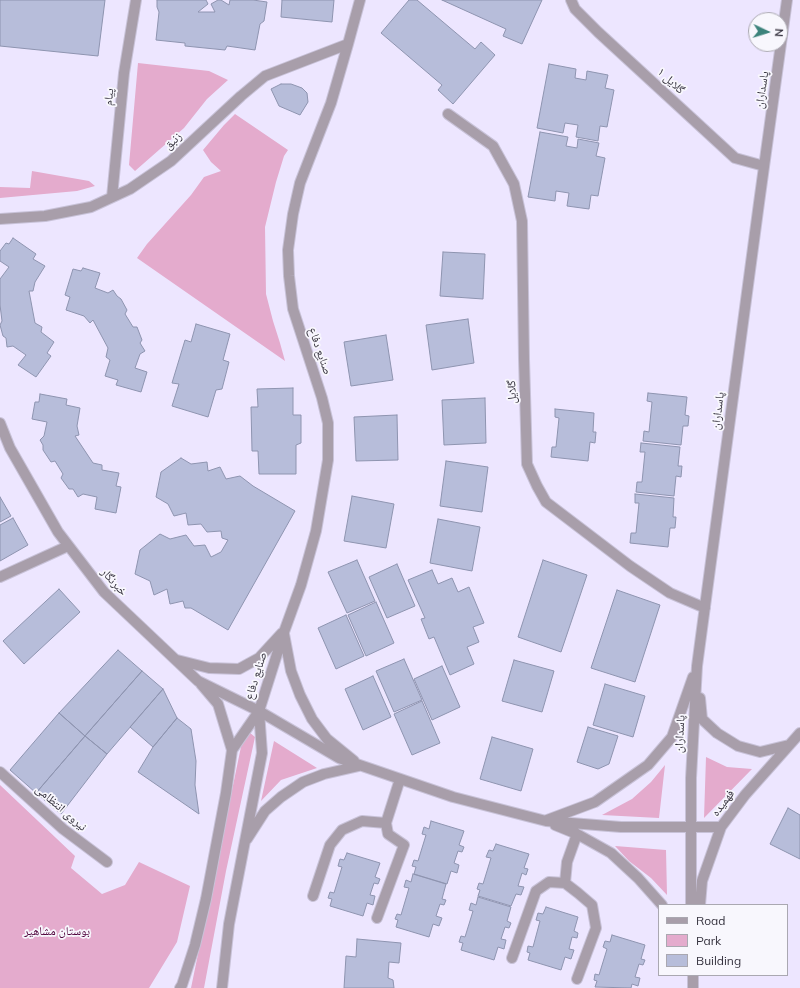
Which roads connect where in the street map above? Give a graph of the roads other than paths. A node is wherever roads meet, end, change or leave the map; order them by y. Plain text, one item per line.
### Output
1 (136, 0) edge
2 (360, 0) edge
3 (571, 0) edge
4 (787, 0) edge
5 (348, 44) junction
6 (448, 114) dead end
7 (764, 166) junction
8 (112, 197) junction
9 (0, 219) edge
10 (0, 423) edge
11 (68, 546) junction
12 (0, 576) edge
13 (705, 608) junction
14 (284, 632) junction
15 (175, 659) junction
16 (697, 666) junction
17 (198, 681) junction
18 (259, 711) junction
19 (800, 733) edge
20 (789, 745) junction
21 (232, 750) junction
22 (360, 766) junction
23 (0, 772) edge
24 (400, 779) junction
25 (546, 821) junction
26 (386, 823) junction
27 (690, 827) junction
28 (721, 827) junction
29 (577, 834) junction
30 (243, 844) junction
31 (107, 862) dead end
32 (565, 883) junction
33 (313, 896) dead end
34 (661, 904) edge
35 (690, 904) edge
36 (700, 904) edge
37 (377, 918) dead end
38 (512, 958) dead end
39 (693, 976) edge
40 (577, 978) dead end
41 (180, 988) edge
42 (222, 988) edge
43 (693, 988) edge

1 - 8 street, پیام
2 - 5 street, صنایع دفاع
3 - 7 street, گلایل ۱
4 - 7 street, پاسداران
5 - 8 street, زنبق
5 - 14 street, صنایع دفاع
6 - 13 street, گلایل
7 - 13 street, پاسداران
8 - 9 street, زنبق
10 - 11 street, خبرنگار
11 - 12 street
11 - 15 street, خبرنگار
13 - 16 street, پاسداران
14 - 15 street
14 - 18 street, صنایع دفاع
14 - 22 street
15 - 17 street, خبرنگار
16 - 20 street
16 - 25 street
16 - 27 street, پاسداران
17 - 18 street, خبرنگار
17 - 21 street
18 - 21 street
18 - 22 street, خبرنگار
18 - 30 street
19 - 20 street, فهمیده
20 - 28 street, فهمیده
21 - 41 street
22 - 24 street, خبرنگار
22 - 30 street
23 - 31 street, نیروی انتظامی
24 - 25 street, خبرنگار
24 - 26 street
25 - 27 street
25 - 29 street
26 - 33 street
26 - 37 street
27 - 28 street
27 - 35 street
28 - 36 street, فهمیده
29 - 32 street
29 - 34 street
30 - 42 street
32 - 38 street
32 - 40 street
39 - 43 street

